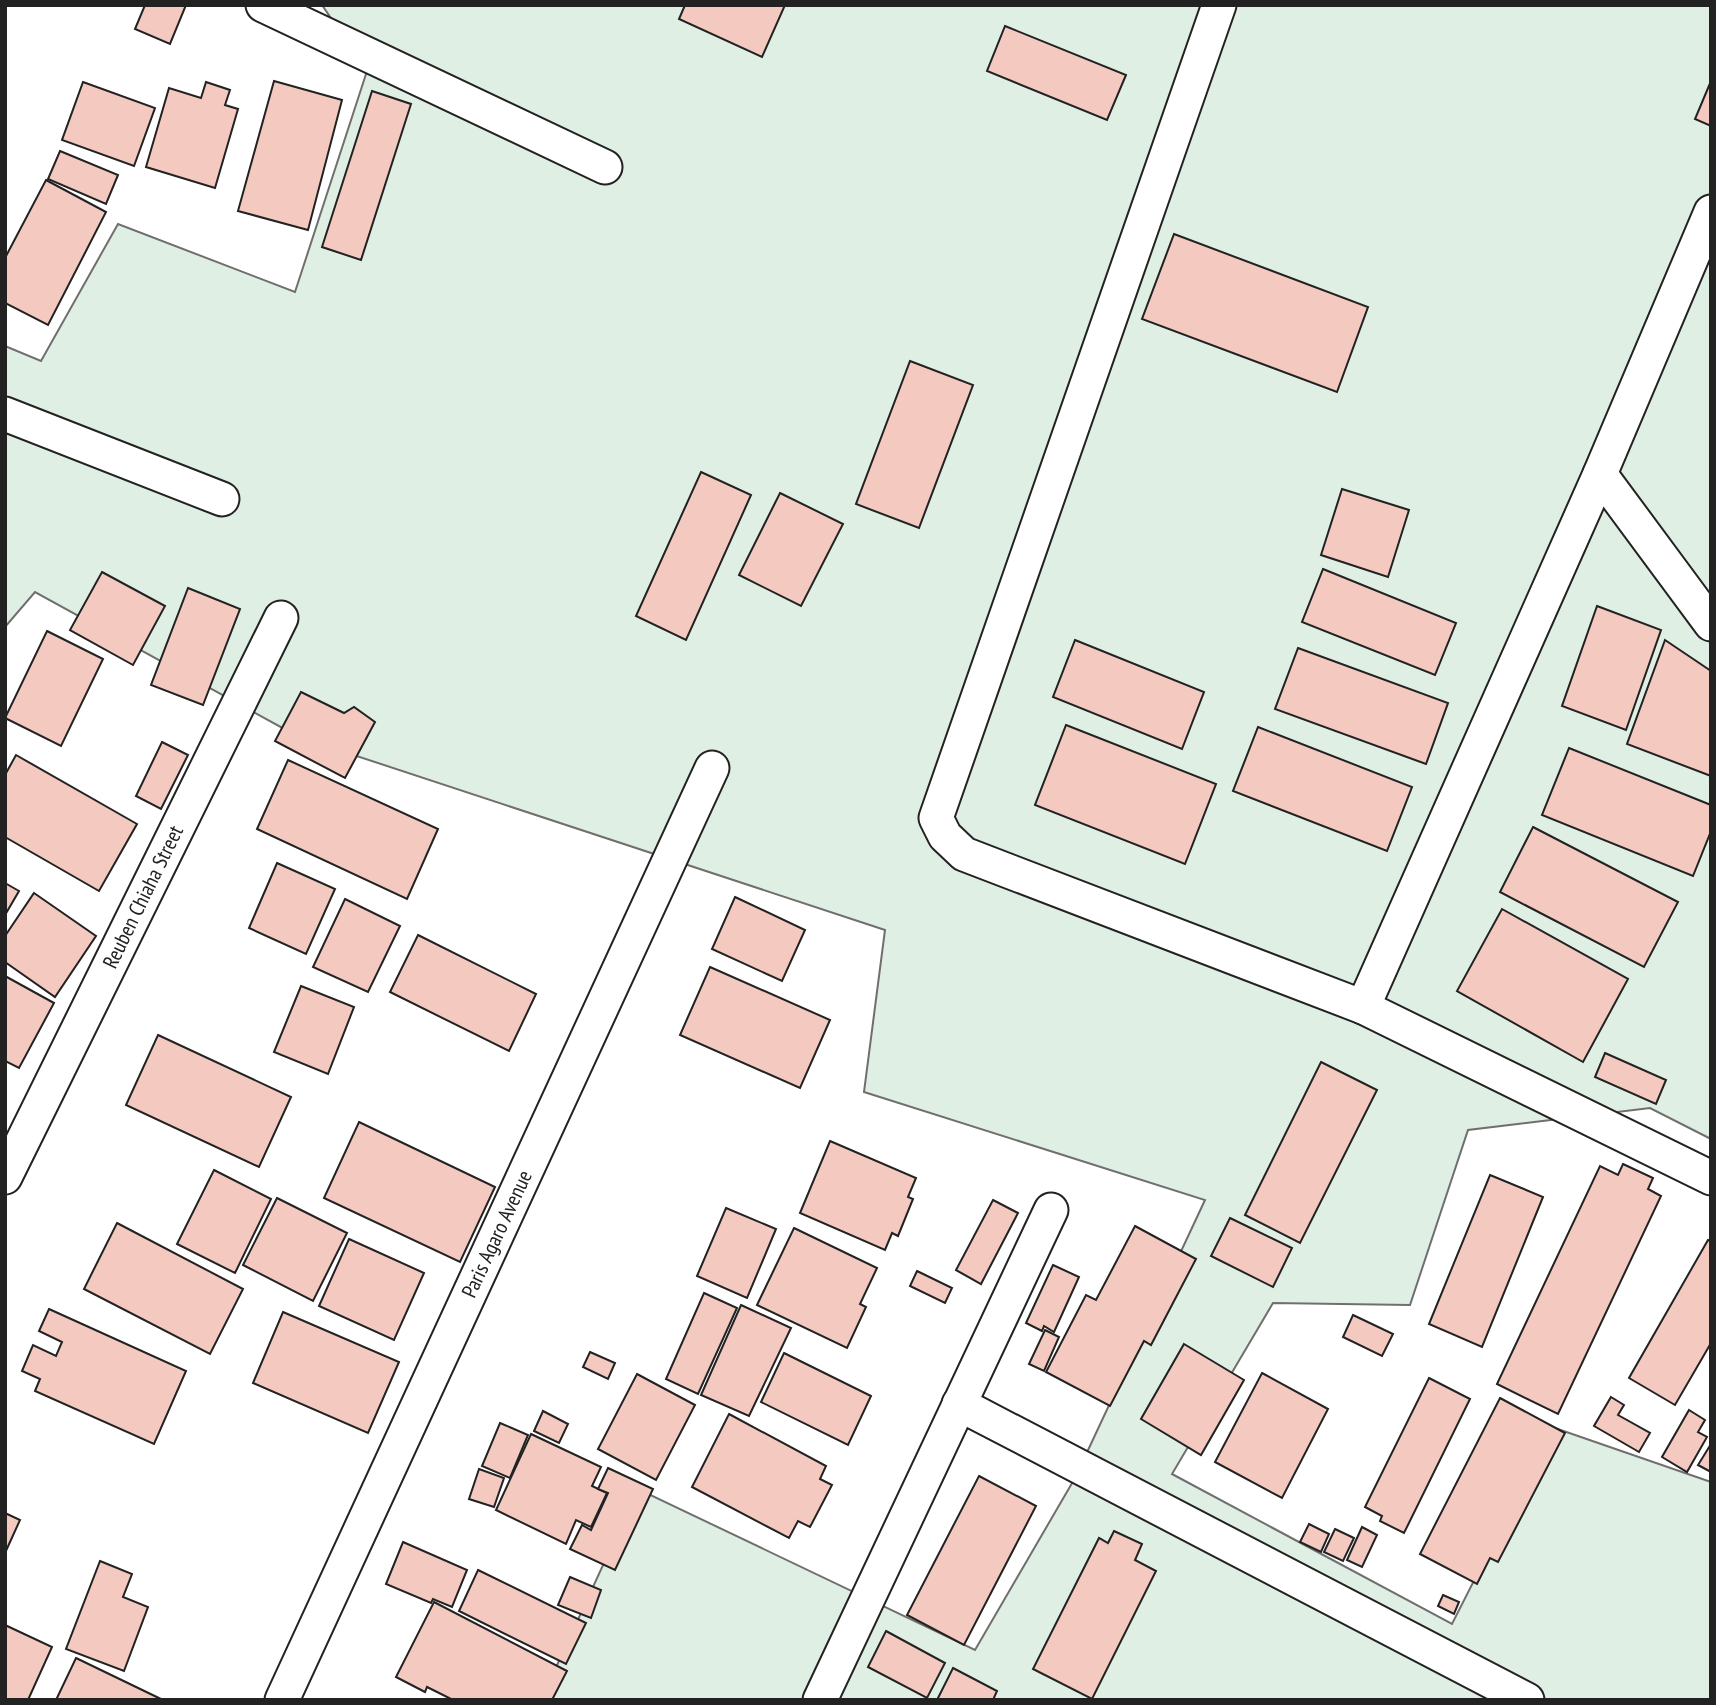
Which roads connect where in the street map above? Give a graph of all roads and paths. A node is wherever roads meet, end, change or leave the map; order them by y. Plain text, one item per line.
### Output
1 (263, 5) edge
2 (1219, 5) edge
3 (605, 167) dead end
4 (1711, 212) edge
5 (5, 414) edge
6 (1600, 474) junction
7 (222, 499) dead end
8 (281, 618) dead end
9 (1711, 624) edge
10 (712, 768) dead end
11 (1363, 1007) junction
12 (5, 1177) edge
13 (1711, 1178) edge
14 (1051, 1210) dead end
15 (959, 1404) junction
16 (282, 1700) edge
17 (820, 1700) edge
18 (1527, 1700) edge

1 - 3 street
2 - 11 street
4 - 6 street
5 - 7 street
6 - 9 street
6 - 11 street
8 - 12 street, Reuben Chiaha Street
10 - 16 street, Paris Agaro Avenue
11 - 13 street
14 - 15 street
15 - 17 street
15 - 18 street

